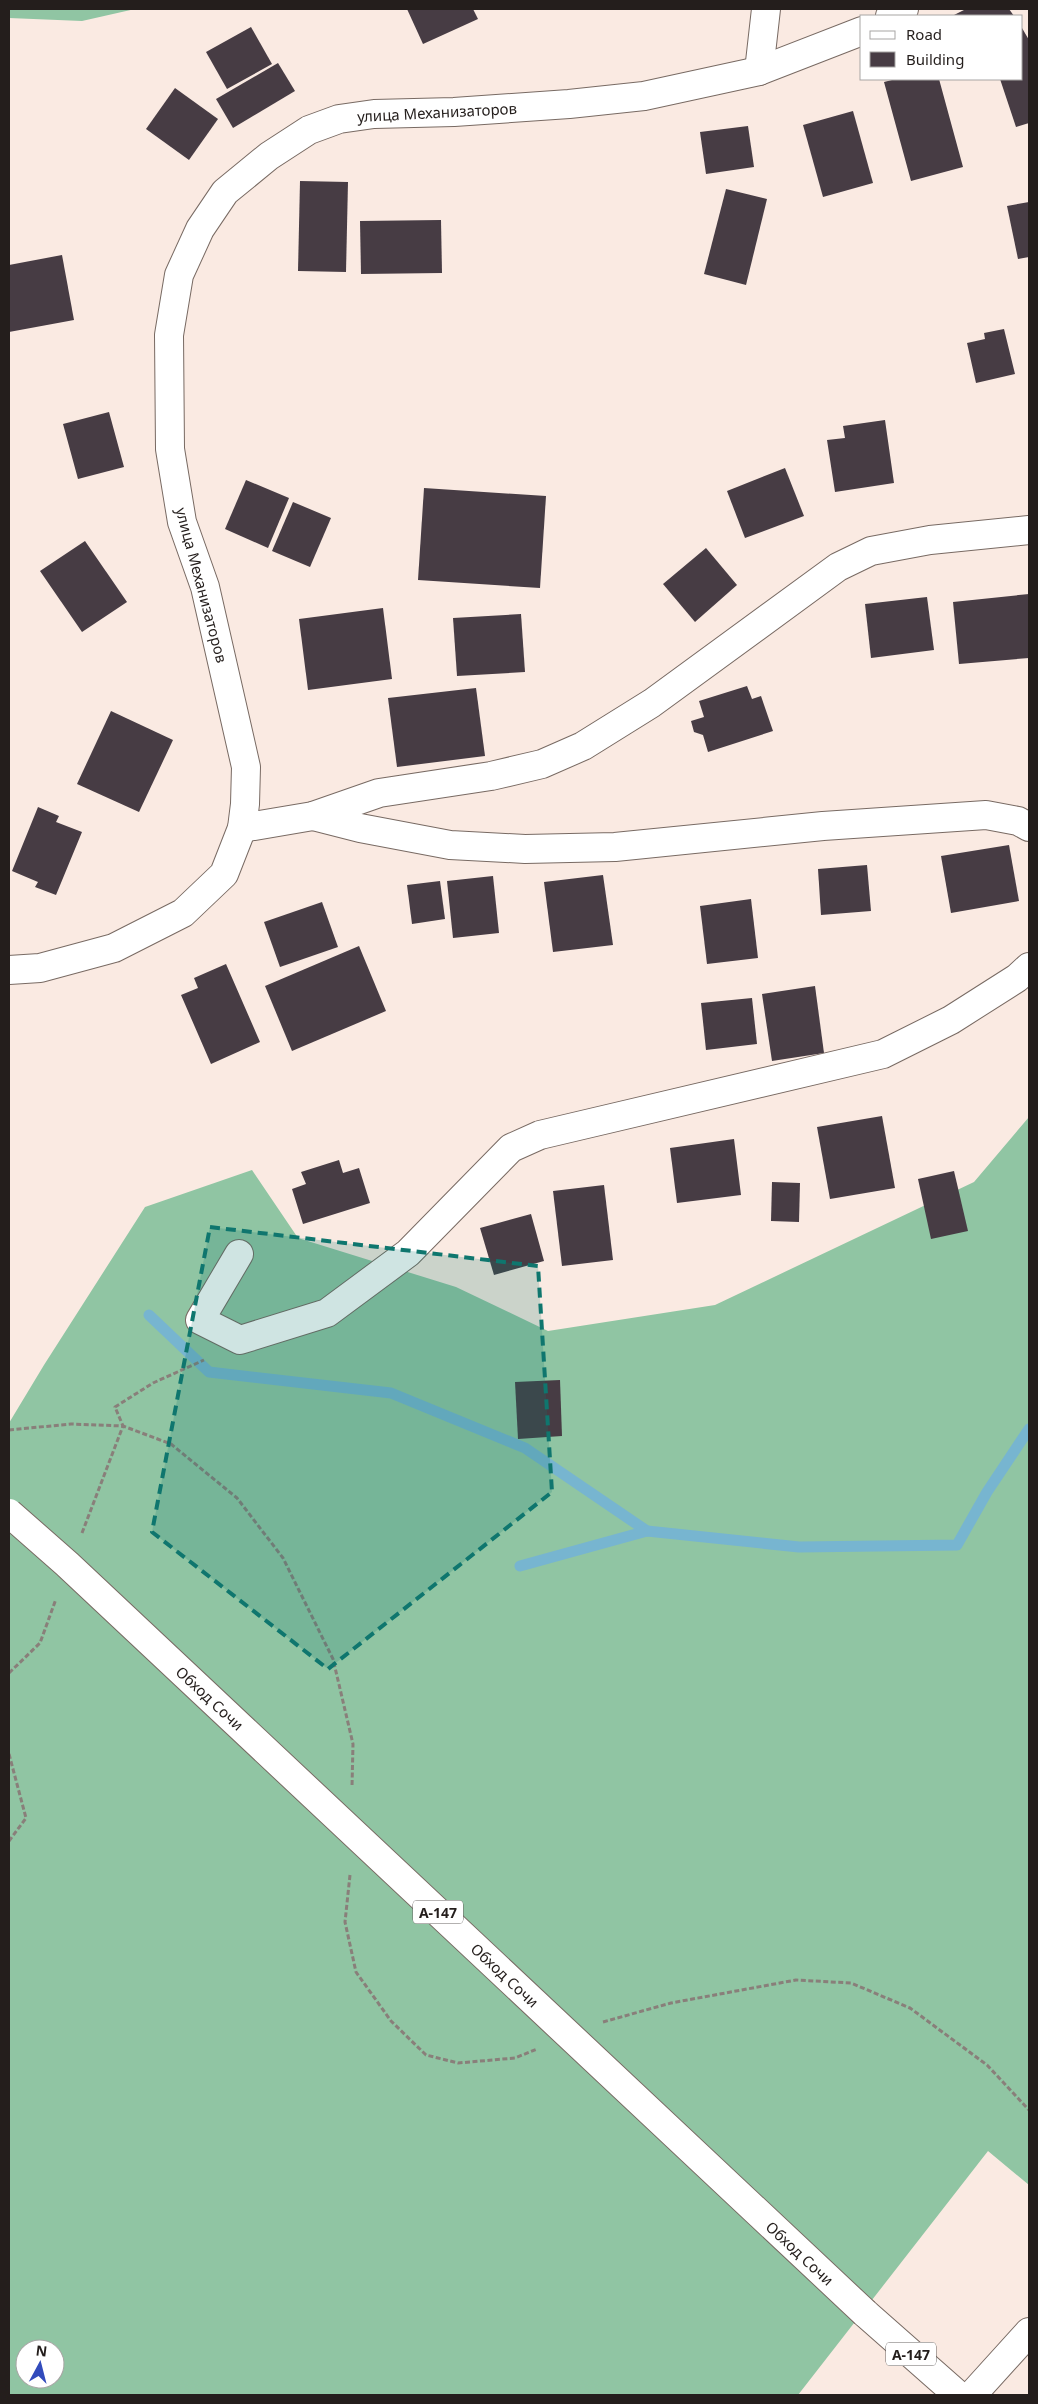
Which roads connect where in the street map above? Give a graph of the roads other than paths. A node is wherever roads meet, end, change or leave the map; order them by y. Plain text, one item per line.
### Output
1 (766, 9) edge
2 (904, 9) edge
3 (892, 15) edge
4 (860, 32) edge
5 (758, 71) junction
6 (1029, 530) edge
7 (313, 816) junction
8 (1029, 827) edge
9 (242, 828) junction
10 (1029, 967) edge
11 (9, 970) edge
12 (238, 1254) dead end
13 (9, 1513) edge
14 (1029, 2332) edge
15 (958, 2395) edge
16 (972, 2395) edge

1 - 5 main road
2 - 3 main road
4 - 5 main road, улица Механизаторов
5 - 9 main road, улица Механизаторов
6 - 7 main road
7 - 8 main road
7 - 9 main road
9 - 11 main road, улица Механизаторов
10 - 12 main road
13 - 15 main road, Обход Сочи / А-147, bridge
14 - 16 main road

